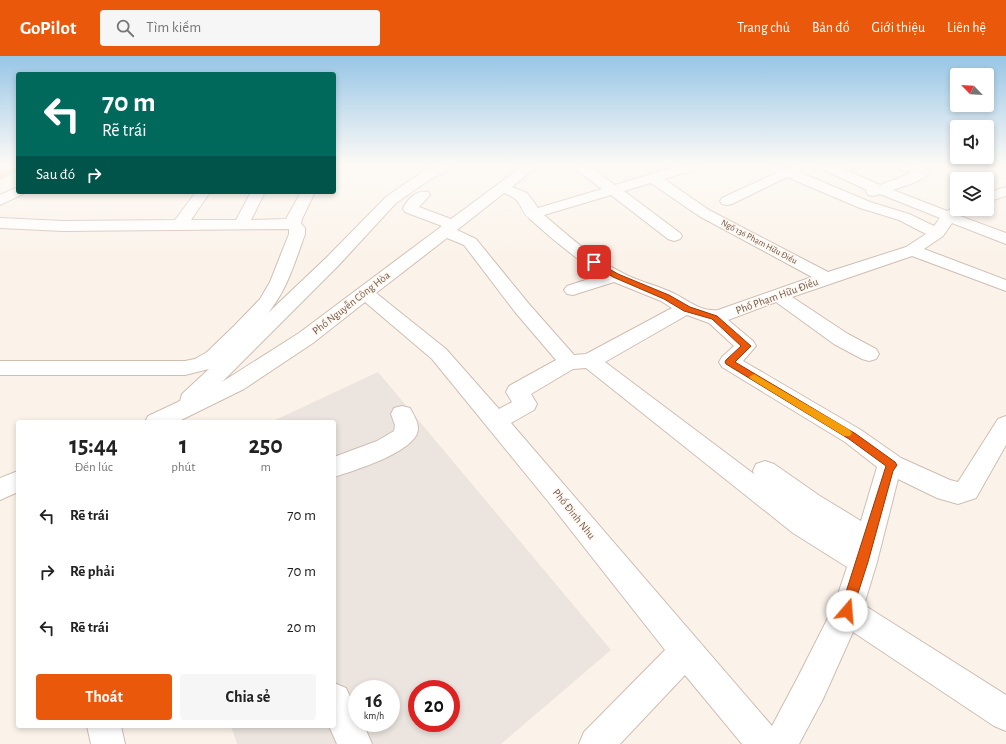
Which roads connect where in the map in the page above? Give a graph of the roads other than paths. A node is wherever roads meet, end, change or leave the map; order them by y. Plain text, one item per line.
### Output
1 (9, 196) edge
2 (200, 196) edge
3 (256, 196) edge
4 (306, 196) edge
5 (397, 196) edge
6 (422, 196) edge
7 (491, 196) edge
8 (522, 196) edge
9 (592, 196) edge
10 (620, 196) edge
11 (679, 196) edge
12 (737, 196) edge
13 (845, 196) edge
14 (863, 196) edge
15 (901, 196) edge
16 (854, 200) junction
17 (0, 201) edge
18 (727, 201) dead end
19 (950, 212) edge
20 (533, 214) junction
21 (951, 216) edge
22 (960, 216) edge
23 (0, 224) edge
24 (241, 224) junction
25 (293, 224) junction
26 (180, 225) junction
27 (449, 228) junction
28 (937, 233) junction
29 (674, 236) dead end
30 (1006, 239) edge
31 (912, 250) junction
32 (615, 276) junction
33 (827, 278) junction
34 (1006, 286) edge
35 (573, 290) dead end
36 (365, 292) junction
37 (779, 296) junction
38 (687, 309) junction
39 (714, 318) junction
40 (869, 354) dead end
41 (580, 361) junction
42 (0, 368) edge
43 (177, 413) junction
44 (402, 414) dead end
45 (161, 420) edge
46 (496, 421) junction
47 (1006, 425) edge
48 (336, 465) edge
49 (892, 465) junction
50 (765, 471) dead end
51 (16, 482) edge
52 (0, 489) edge
53 (866, 552) junction
54 (847, 611) junction
55 (686, 651) junction
56 (336, 704) edge
57 (1006, 714) edge
58 (104, 728) edge
59 (108, 744) edge
60 (355, 744) edge
61 (596, 744) edge
62 (764, 744) edge
63 (781, 744) edge

1 - 17 street
2 - 26 street
3 - 24 street
4 - 25 street
5 - 43 street
6 - 27 street
7 - 27 street, Phố Nguyễn Công Hòa
8 - 20 street
9 - 20 street
10 - 29 street
11 - 33 street, Ngõ 136 Phạm Hữu Điều
12 - 18 street
13 - 16 street
14 - 16 street
15 - 19 street
16 - 28 street
20 - 32 street
21 - 28 street, Phố Phạm Hữu Điều
22 - 30 street
23 - 26 street
24 - 25 street
24 - 26 street
25 - 42 street
27 - 36 street, Phố Nguyễn Công Hòa
27 - 41 street
28 - 31 street, Phố Phạm Hữu Điều
31 - 33 street, Phố Phạm Hữu Điều
31 - 34 street
32 - 35 street
32 - 38 street
33 - 37 street, Phố Phạm Hữu Điều
36 - 43 street, Phố Nguyễn Công Hòa
36 - 46 street, Phố Đinh Nhu
37 - 39 street, Phố Phạm Hữu Điều
37 - 40 street
38 - 39 street
38 - 41 street
39 - 49 street
41 - 46 street
41 - 53 street
43 - 45 street, Phố Nguyễn Công Hòa
44 - 48 street
46 - 55 street, Phố Đinh Nhu
47 - 49 street
49 - 53 street
50 - 53 street
51 - 52 street
53 - 54 street
54 - 57 street
54 - 63 street
55 - 61 street
55 - 62 street, Phố Đinh Nhu
56 - 60 street
58 - 59 street

